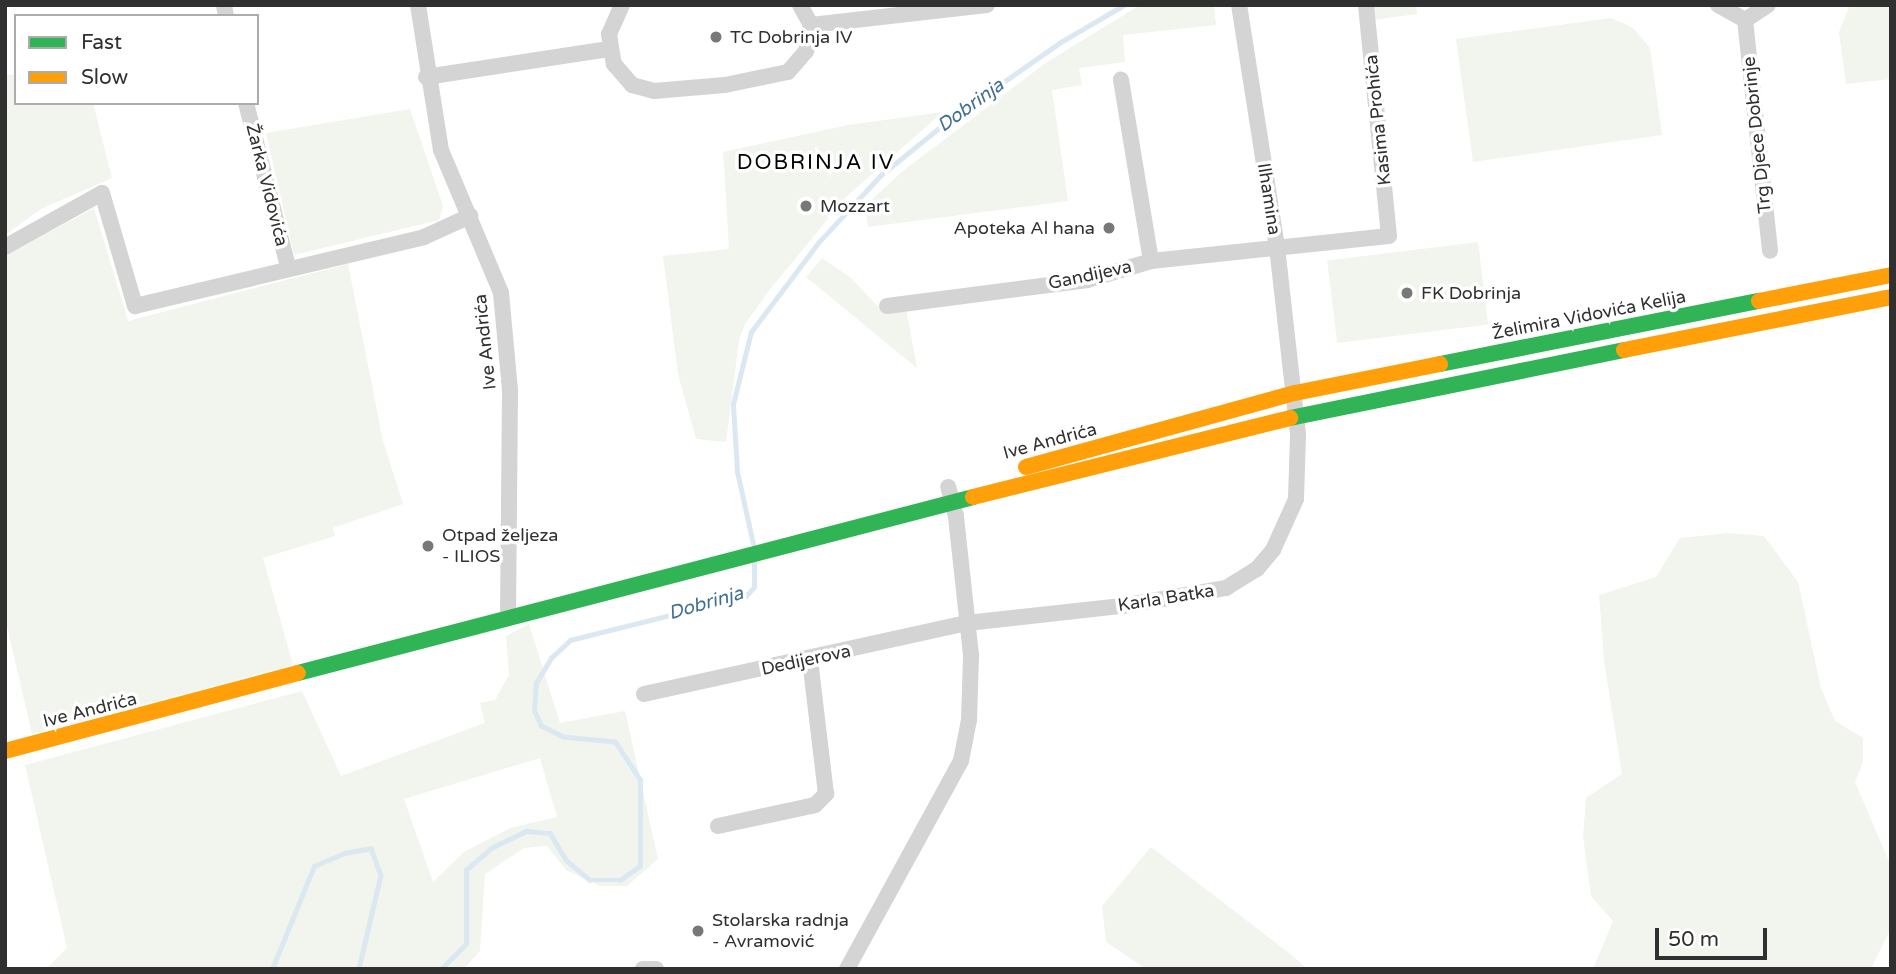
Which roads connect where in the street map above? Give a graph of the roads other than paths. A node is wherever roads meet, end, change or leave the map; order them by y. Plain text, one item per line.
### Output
1 (418, 5) edge
2 (622, 5) edge
3 (800, 5) edge
4 (987, 5) edge
5 (1239, 5) edge
6 (1366, 5) edge
7 (1718, 5) edge
8 (1768, 5) edge
9 (1745, 20) junction
10 (811, 25) junction
11 (609, 49) junction
12 (426, 77) junction
13 (1121, 79) dead end
14 (247, 105) edge
15 (470, 216) junction
16 (5, 247) edge
17 (1277, 247) junction
18 (1770, 251) dead end
19 (1151, 261) junction
20 (288, 267) junction
21 (1891, 275) edge
22 (1891, 297) edge
23 (887, 306) dead end
24 (1295, 393) junction
25 (1296, 416) junction
26 (950, 495) junction
27 (508, 617) junction
28 (967, 623) junction
29 (810, 659) junction
30 (643, 694) dead end
31 (5, 751) edge
32 (718, 826) dead end
33 (643, 969) edge
34 (656, 969) edge
35 (847, 969) edge

1 - 12 street, Ive Andrića
2 - 11 street
3 - 10 street
4 - 10 street
5 - 17 street, Ilhamina
6 - 17 street, Kasima Prohića
7 - 9 street
8 - 9 street
9 - 18 street, Trg Djece Dobrinje
10 - 11 street
11 - 12 street
12 - 15 street, Ive Andrića
13 - 19 street, Gandijeva
14 - 20 street, Žarka Vidovića
15 - 20 street
15 - 27 street, Ive Andrića
16 - 20 street
17 - 19 street
17 - 24 street, Ilhamina
19 - 23 street, Gandijeva
21 - 24 main road, Želimira Vidovića Kelija
22 - 25 main road
24 - 25 street, Karla Batka
24 - 26 main road, Ive Andrića
25 - 26 main road, Ive Andrića
25 - 28 street, Karla Batka
26 - 27 main road, Ive Andrića
26 - 28 street
27 - 31 main road, Ive Andrića
28 - 29 street, Dedijerova
28 - 35 street
29 - 30 street, Dedijerova
29 - 32 street
33 - 34 street

